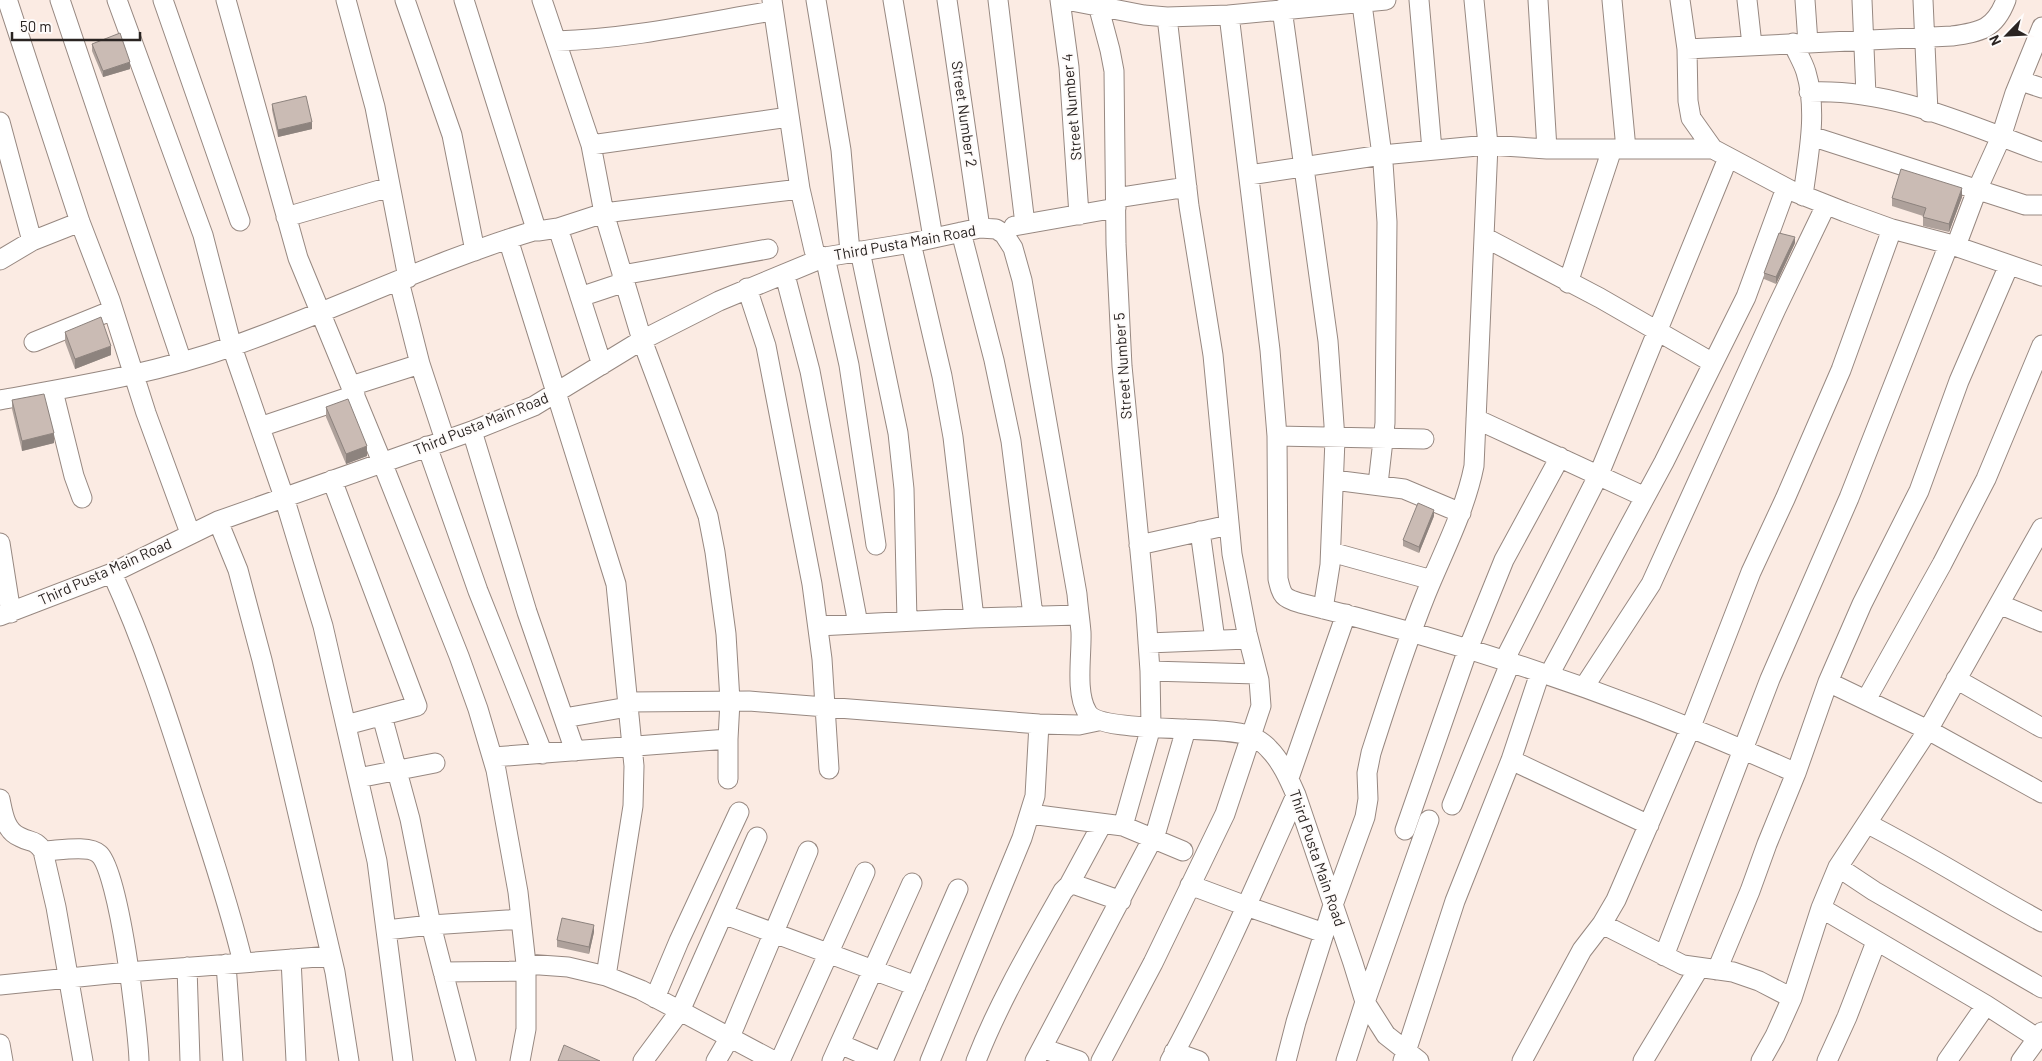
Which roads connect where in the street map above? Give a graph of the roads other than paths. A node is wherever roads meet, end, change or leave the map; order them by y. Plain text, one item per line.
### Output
1 (60, 0) edge
2 (117, 0) edge
3 (163, 0) edge
4 (226, 0) edge
5 (405, 0) edge
6 (464, 0) edge
7 (816, 0) edge
8 (894, 0) edge
9 (947, 0) edge
10 (998, 0) edge
11 (1060, 0) edge
12 (1066, 0) edge
13 (1386, 0) edge
14 (1419, 0) edge
15 (1474, 0) edge
16 (1538, 0) edge
17 (1612, 0) edge
18 (1680, 0) edge
19 (1747, 0) edge
20 (1805, 0) edge
21 (1862, 0) edge
22 (1923, 0) edge
23 (2006, 0) edge
24 (548, 1) edge
25 (351, 2) edge
26 (7, 3) edge
27 (1362, 4) junction
28 (1110, 5) edge
29 (772, 6) edge
30 (1258, 6) edge
31 (1205, 7) edge
32 (1282, 9) junction
33 (1230, 15) junction
34 (1167, 17) junction
35 (2042, 27) edge
36 (1925, 37) junction
37 (1864, 40) junction
38 (556, 41) junction
39 (1801, 43) junction
40 (1752, 45) junction
41 (1687, 48) junction
42 (2021, 81) junction
43 (2042, 88) edge
44 (1810, 92) junction
45 (1866, 95) junction
46 (1928, 112) junction
47 (789, 117) junction
48 (0, 122) edge
49 (1810, 136) junction
50 (2001, 137) junction
51 (591, 145) junction
52 (1488, 145) junction
53 (1547, 148) junction
54 (1619, 149) junction
55 (1432, 150) junction
56 (2042, 152) edge
57 (1720, 153) junction
58 (1382, 155) junction
59 (1304, 166) junction
60 (1250, 175) junction
61 (1187, 187) junction
62 (390, 188) junction
63 (1786, 188) junction
64 (800, 189) junction
65 (1977, 190) junction
66 (1803, 196) junction
67 (1116, 203) junction
68 (1826, 205) junction
69 (2042, 205) edge
70 (604, 213) junction
71 (1080, 215) junction
72 (286, 218) junction
73 (240, 221) dead end
74 (80, 222) junction
75 (1025, 224) junction
76 (558, 228) junction
77 (988, 229) junction
78 (1892, 229) junction
79 (537, 230) junction
80 (961, 232) junction
81 (1484, 236) junction
82 (933, 238) junction
83 (508, 239) junction
84 (32, 242) junction
85 (911, 243) junction
86 (1952, 245) junction
87 (768, 249) dead end
88 (475, 251) junction
89 (855, 252) junction
90 (825, 257) junction
91 (0, 260) edge
92 (2009, 265) junction
93 (785, 274) junction
94 (2042, 276) edge
95 (623, 279) junction
96 (403, 280) junction
97 (1568, 283) junction
98 (747, 288) junction
99 (580, 297) junction
100 (113, 310) junction
101 (320, 311) junction
102 (1658, 330) junction
103 (642, 340) junction
104 (34, 342) dead end
105 (2042, 344) edge
106 (232, 347) junction
107 (182, 362) junction
108 (1713, 363) junction
109 (420, 364) junction
110 (602, 365) junction
111 (132, 374) junction
112 (353, 390) junction
113 (53, 391) junction
114 (556, 394) junction
115 (0, 400) edge
116 (1476, 419) junction
117 (260, 427) junction
118 (472, 431) junction
119 (1277, 436) junction
120 (1383, 438) junction
121 (1335, 439) junction
122 (1424, 439) dead end
123 (445, 440) junction
124 (426, 446) junction
125 (1560, 457) junction
126 (382, 462) junction
127 (1599, 474) junction
128 (332, 480) junction
129 (1334, 480) junction
130 (1378, 484) junction
131 (284, 497) junction
132 (1645, 497) junction
133 (82, 498) dead end
134 (1460, 513) junction
135 (218, 521) junction
136 (1229, 525) junction
137 (2042, 528) edge
138 (1200, 531) junction
139 (190, 533) junction
140 (0, 542) edge
141 (876, 544) dead end
142 (1139, 545) junction
143 (1331, 552) junction
144 (112, 573) junction
145 (1432, 580) junction
146 (1999, 604) junction
147 (1323, 609) junction
148 (1346, 614) junction
149 (6, 615) edge
150 (1033, 615) junction
151 (1079, 615) junction
152 (974, 618) junction
153 (907, 621) junction
154 (2042, 622) edge
155 (858, 624) junction
156 (818, 626) junction
157 (1411, 634) junction
158 (1248, 639) junction
159 (1215, 640) junction
160 (1148, 643) junction
161 (1468, 649) junction
162 (1508, 661) junction
163 (1150, 671) junction
164 (1257, 674) junction
165 (1545, 674) junction
166 (1956, 679) junction
167 (1828, 682) junction
168 (1584, 687) junction
169 (1866, 700) junction
170 (730, 701) junction
171 (628, 704) junction
172 (825, 707) junction
173 (382, 716) junction
174 (564, 718) junction
175 (1098, 721) junction
176 (1039, 724) junction
177 (346, 726) junction
178 (1151, 727) junction
179 (2042, 728) edge
180 (1186, 729) junction
181 (1690, 730) junction
182 (1928, 730) junction
183 (1250, 736) junction
184 (728, 739) junction
185 (633, 747) junction
186 (1744, 750) junction
187 (575, 751) junction
188 (543, 754) junction
189 (493, 757) junction
190 (1511, 760) junction
191 (435, 763) dead end
192 (829, 769) dead end
193 (397, 771) junction
194 (1796, 773) junction
195 (358, 778) junction
196 (728, 779) dead end
197 (1292, 786) junction
198 (2042, 793) edge
199 (0, 799) edge
200 (1452, 805) dead end
201 (739, 812) dead end
202 (1030, 814) junction
203 (1429, 820) dead end
204 (1102, 824) junction
205 (1868, 824) junction
206 (1649, 825) junction
207 (1123, 826) junction
208 (1405, 830) dead end
209 (757, 837) dead end
210 (1152, 840) junction
211 (43, 851) junction
212 (808, 851) dead end
213 (1183, 851) dead end
214 (1838, 867) junction
215 (866, 872) dead end
216 (912, 883) dead end
217 (1069, 885) junction
218 (1190, 885) junction
219 (958, 889) dead end
220 (1121, 901) junction
221 (1333, 905) junction
222 (1246, 906) junction
223 (1821, 908) junction
224 (723, 914) junction
225 (521, 919) junction
226 (2042, 922) edge
227 (1602, 924) junction
228 (431, 925) junction
229 (386, 930) junction
230 (774, 932) junction
231 (1324, 933) junction
232 (1876, 942) junction
233 (829, 952) junction
234 (331, 956) junction
235 (1664, 956) junction
236 (292, 959) junction
237 (234, 963) junction
238 (187, 967) junction
239 (526, 967) junction
240 (1708, 969) junction
241 (873, 970) junction
242 (128, 972) junction
243 (443, 972) junction
244 (606, 976) junction
245 (67, 978) junction
246 (0, 985) edge
247 (916, 986) junction
248 (2042, 988) edge
249 (655, 998) junction
250 (1792, 998) junction
251 (1365, 1002) junction
252 (1986, 1005) junction
253 (680, 1011) junction
254 (2040, 1035) edge
255 (730, 1038) junction
256 (0, 1044) edge
257 (840, 1044) junction
258 (1039, 1054) edge
259 (751, 1056) edge
260 (1172, 1057) edge
261 (1410, 1058) edge
262 (3, 1061) edge
263 (83, 1061) edge
264 (139, 1061) edge
265 (190, 1061) edge
266 (233, 1061) edge
267 (296, 1061) edge
268 (349, 1061) edge
269 (403, 1061) edge
270 (466, 1061) edge
271 (520, 1061) edge
272 (643, 1061) edge
273 (716, 1061) edge
274 (774, 1061) edge
275 (780, 1061) edge
276 (832, 1061) edge
277 (879, 1061) edge
278 (883, 1061) edge
279 (930, 1061) edge
280 (976, 1061) edge
281 (1079, 1061) edge
282 (1101, 1061) edge
283 (1199, 1061) edge
284 (1286, 1061) edge
285 (1346, 1061) edge
286 (1522, 1061) edge
287 (1643, 1061) edge
288 (1761, 1061) edge
289 (1827, 1061) edge
290 (1947, 1061) edge
291 (2021, 1061) edge

1 - 107 street
2 - 106 street
3 - 73 street
4 - 72 street
5 - 88 street
6 - 79 street
7 - 89 street
8 - 82 street
9 - 77 street, Street Number 2
10 - 75 street
11 - 71 street, Street Number 4
12 - 28 street
13 - 27 street
14 - 55 street
15 - 52 street
16 - 53 street
17 - 54 street
18 - 41 street
19 - 40 street
20 - 39 street
21 - 37 street
22 - 36 street
23 - 36 street
24 - 38 street
25 - 62 street
26 - 74 street
27 - 32 street
27 - 58 street
28 - 34 street
28 - 67 street, Street Number 5
29 - 38 street
29 - 47 street
30 - 32 street
30 - 33 street
31 - 33 street
31 - 34 street
32 - 59 street
33 - 60 street
34 - 61 street
35 - 42 street
36 - 37 street
36 - 46 street
37 - 39 street
37 - 45 street
38 - 51 street
39 - 40 street
39 - 44 street
40 - 41 street
41 - 57 street
42 - 43 street
42 - 50 street
44 - 45 street
44 - 49 street
45 - 46 street
46 - 50 street
47 - 51 street
47 - 64 street
48 - 84 street
49 - 65 street
49 - 66 street
50 - 56 street
50 - 65 street
51 - 70 street
52 - 53 street
52 - 55 street
52 - 81 street
53 - 54 street
54 - 57 street
54 - 97 street
55 - 58 street
57 - 63 street
57 - 102 street
58 - 59 street
58 - 120 street
59 - 60 street
59 - 121 street
60 - 119 street
61 - 67 street
61 - 136 street
62 - 72 street
62 - 96 street
63 - 66 street
63 - 108 street
64 - 70 street
64 - 90 street
65 - 69 street
65 - 86 street
66 - 68 street
67 - 71 street
67 - 142 street, Street Number 5
68 - 78 street
68 - 168 street
70 - 76 street
70 - 95 street
71 - 75 street
72 - 101 street
74 - 84 street
74 - 100 street
75 - 77 street
76 - 79 street
76 - 99 street
77 - 80 street, Third Pusta Main Road
77 - 151 street, Third Pusta Main Road
78 - 86 street
78 - 181 street
79 - 83 street
80 - 82 street, Third Pusta Main Road
80 - 150 street
81 - 97 street
81 - 116 street
82 - 85 street, Third Pusta Main Road
83 - 88 street
83 - 114 street
84 - 91 street
85 - 89 street, Third Pusta Main Road
85 - 152 street
86 - 92 street
86 - 186 street
87 - 95 street
88 - 96 street
89 - 90 street, Third Pusta Main Road
89 - 153 street
90 - 93 street, Third Pusta Main Road
90 - 141 street
92 - 94 street
92 - 167 street
93 - 98 street, Third Pusta Main Road
93 - 155 street
95 - 99 street
95 - 103 street
96 - 101 street
96 - 109 street
97 - 102 street
98 - 103 street, Third Pusta Main Road
98 - 156 street
99 - 110 street
100 - 104 street
100 - 111 street
101 - 106 street
101 - 112 street
102 - 108 street
102 - 127 street
103 - 110 street, Third Pusta Main Road
103 - 170 street
105 - 169 street
106 - 107 street
106 - 117 street
107 - 111 street
108 - 132 street
109 - 112 street
109 - 123 street
110 - 114 street, Third Pusta Main Road
111 - 113 street
111 - 139 street
112 - 117 street
112 - 126 street
113 - 115 street
113 - 133 street
114 - 118 street, Third Pusta Main Road
114 - 171 street
116 - 125 street
116 - 134 street
117 - 131 street
118 - 123 street, Third Pusta Main Road
118 - 174 street
119 - 121 street
119 - 147 street
120 - 121 street
120 - 122 street
120 - 130 street
121 - 129 street
123 - 124 street, Third Pusta Main Road
124 - 126 street, Third Pusta Main Road
124 - 188 street
125 - 127 street
125 - 161 street
126 - 128 street, Third Pusta Main Road
126 - 189 street
127 - 132 street
127 - 162 street
128 - 131 street, Third Pusta Main Road
128 - 173 street
129 - 130 street
129 - 143 street
130 - 134 street
131 - 135 street, Third Pusta Main Road
131 - 177 street
132 - 165 street
134 - 145 street
135 - 139 street, Third Pusta Main Road
135 - 234 street
136 - 138 street
136 - 158 street
137 - 146 street
138 - 142 street
138 - 159 street
139 - 144 street, Third Pusta Main Road
140 - 149 street
142 - 160 street, Street Number 5
143 - 145 street
143 - 147 street
144 - 149 street, Third Pusta Main Road
144 - 237 street
145 - 157 street
146 - 154 street
146 - 166 street
147 - 148 street
148 - 157 street
148 - 197 street
150 - 151 street
150 - 152 street
151 - 175 street, Third Pusta Main Road
152 - 153 street
153 - 155 street
155 - 156 street
156 - 172 street
157 - 161 street
157 - 221 street
158 - 159 street
158 - 164 street
159 - 160 street
160 - 163 street, Street Number 5
161 - 162 street
161 - 208 street
162 - 165 street
162 - 200 street
163 - 164 street
163 - 178 street, Street Number 5
164 - 183 street
165 - 168 street
165 - 190 street
166 - 179 street
166 - 182 street
167 - 169 street
167 - 194 street
168 - 181 street
169 - 182 street
170 - 171 street
170 - 172 street
170 - 184 street
171 - 174 street
171 - 185 street
172 - 176 street
172 - 192 street
173 - 177 street
173 - 193 street
174 - 187 street
175 - 176 street
175 - 178 street, Third Pusta Main Road
176 - 202 street
177 - 195 street
178 - 180 street, Third Pusta Main Road
178 - 207 street, Street Number 5
180 - 183 street, Third Pusta Main Road
180 - 210 street
181 - 186 street
181 - 206 street
182 - 198 street
182 - 205 street
183 - 197 street, Third Pusta Main Road
183 - 218 street
184 - 185 street
184 - 196 street
185 - 187 street
185 - 244 street
186 - 194 street
186 - 235 street
187 - 188 street
188 - 189 street
189 - 225 street
190 - 206 street
190 - 261 street
191 - 193 street
193 - 195 street
193 - 228 street
194 - 240 street
195 - 229 street
197 - 221 street, Third Pusta Main Road
197 - 222 street
199 - 211 street
201 - 249 street
202 - 204 street
202 - 279 street
203 - 251 street
204 - 207 street
204 - 217 street
205 - 214 street
205 - 226 street
206 - 227 street
207 - 210 street
209 - 224 street
210 - 213 street
210 - 220 street
211 - 242 street
211 - 245 street
212 - 230 street
214 - 223 street
214 - 248 street
215 - 233 street
216 - 241 street
217 - 220 street
217 - 280 street
218 - 222 street
218 - 282 street
219 - 247 street
220 - 258 street
221 - 231 street
221 - 251 street, Third Pusta Main Road
222 - 231 street
222 - 260 street
223 - 232 street
223 - 250 street
224 - 230 street
224 - 253 street
225 - 228 street
225 - 239 street
227 - 235 street
227 - 286 street
228 - 229 street
228 - 243 street
229 - 269 street
230 - 233 street
230 - 255 street
231 - 284 street
232 - 252 street
232 - 289 street
233 - 241 street
233 - 275 street
234 - 236 street
234 - 268 street
235 - 240 street
236 - 237 street
236 - 267 street
237 - 238 street
237 - 266 street
238 - 242 street
238 - 265 street
239 - 243 street
239 - 244 street
239 - 271 street
240 - 250 street
240 - 287 street
241 - 247 street
241 - 257 street
242 - 245 street
242 - 264 street
243 - 270 street
244 - 249 street
245 - 246 street
245 - 263 street
247 - 278 street
249 - 253 street
250 - 288 street
251 - 261 street, Third Pusta Main Road
251 - 285 street
252 - 254 street
252 - 290 street
253 - 255 street
253 - 272 street
254 - 291 street
255 - 259 street
255 - 273 street
256 - 262 street
257 - 276 street
257 - 277 street
258 - 281 street
259 - 274 street
260 - 283 street

